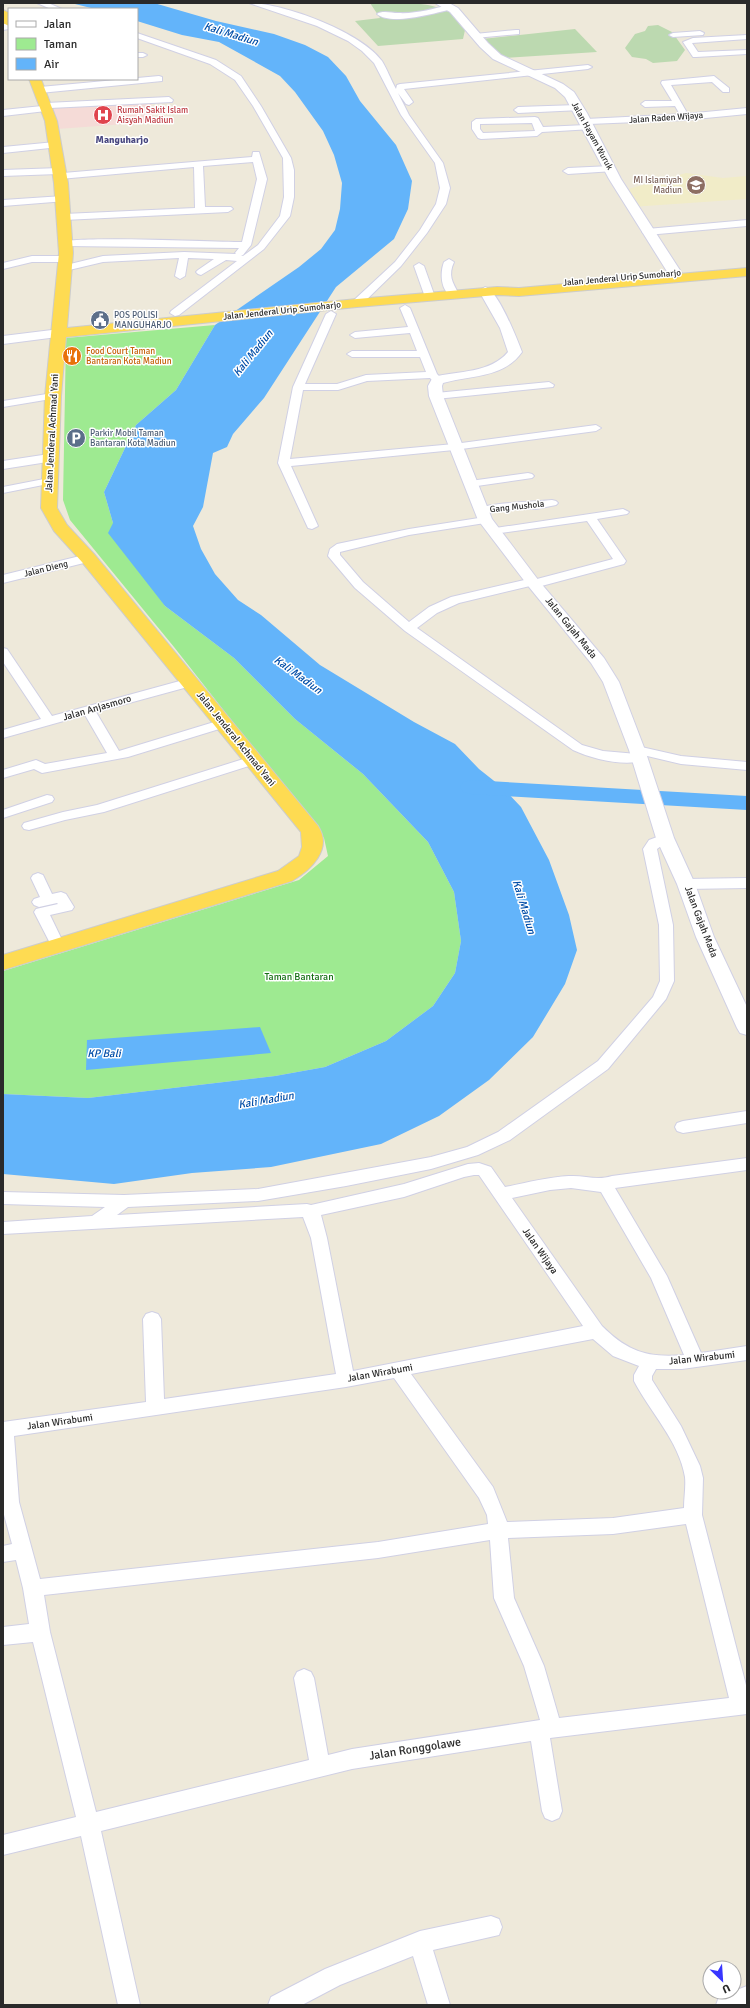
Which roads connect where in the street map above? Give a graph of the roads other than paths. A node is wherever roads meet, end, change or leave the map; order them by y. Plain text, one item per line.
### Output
1 (40, 3) edge
2 (253, 3) edge
3 (445, 5) edge
4 (55, 8) edge
5 (3, 13) edge
6 (381, 14) dead end
7 (8, 22) edge
8 (747, 30) edge
9 (516, 32) dead end
10 (138, 35) edge
11 (673, 35) dead end
12 (475, 36) junction
13 (747, 37) edge
14 (747, 52) edge
15 (588, 67) dead end
16 (528, 73) junction
17 (159, 79) dead end
18 (135, 80) edge
19 (138, 80) edge
20 (38, 84) edge
21 (726, 90) dead end
22 (166, 98) dead end
23 (678, 103) junction
24 (645, 104) dead end
25 (46, 107) junction
26 (578, 108) junction
27 (414, 110) dead end
28 (518, 110) dead end
29 (747, 111) edge
30 (738, 112) junction
31 (3, 113) edge
32 (685, 117) junction
33 (747, 120) edge
34 (587, 125) junction
35 (540, 130) junction
36 (55, 145) junction
37 (3, 150) edge
38 (198, 165) junction
39 (611, 169) junction
40 (568, 171) dead end
41 (3, 173) edge
42 (60, 174) junction
43 (63, 199) junction
44 (3, 203) edge
45 (200, 209) junction
46 (228, 209) dead end
47 (64, 217) junction
48 (747, 223) edge
49 (647, 232) junction
50 (65, 243) junction
51 (246, 245) junction
52 (184, 255) junction
53 (223, 257) junction
54 (241, 259) junction
55 (449, 262) dead end
56 (66, 264) junction
57 (3, 266) edge
58 (419, 266) dead end
59 (747, 267) edge
60 (674, 271) junction
61 (201, 272) dead end
62 (747, 272) edge
63 (180, 276) dead end
64 (491, 291) junction
65 (454, 294) junction
66 (430, 297) junction
67 (351, 304) junction
68 (405, 308) dead end
69 (175, 313) dead end
70 (331, 314) dead end
71 (414, 330) junction
72 (64, 333) junction
73 (355, 335) dead end
74 (3, 340) edge
75 (352, 354) dead end
76 (424, 354) junction
77 (435, 378) junction
78 (549, 385) dead end
79 (298, 387) junction
80 (53, 396) junction
81 (436, 396) junction
82 (3, 404) edge
83 (596, 428) dead end
84 (454, 446) junction
85 (49, 458) junction
86 (284, 463) junction
87 (3, 465) edge
88 (528, 476) dead end
89 (49, 481) junction
90 (470, 484) junction
91 (4, 489) edge
92 (552, 503) dead end
93 (623, 512) dead end
94 (590, 517) junction
95 (486, 521) junction
96 (312, 526) dead end
97 (88, 558) junction
98 (3, 579) edge
99 (534, 583) junction
100 (409, 628) junction
101 (3, 652) edge
102 (191, 682) junction
103 (89, 710) junction
104 (49, 722) junction
105 (224, 723) junction
106 (3, 734) edge
107 (637, 754) junction
108 (115, 756) junction
109 (253, 760) junction
110 (747, 766) edge
111 (3, 774) edge
112 (47, 799) dead end
113 (19, 809) junction
114 (3, 814) edge
115 (664, 836) junction
116 (38, 878) dead end
117 (747, 883) edge
118 (686, 884) junction
119 (58, 946) junction
120 (3, 963) edge
121 (747, 1028) edge
122 (747, 1117) edge
123 (683, 1127) dead end
124 (747, 1164) edge
125 (606, 1186) junction
126 (500, 1194) junction
127 (3, 1198) edge
128 (124, 1201) junction
129 (310, 1212) junction
130 (95, 1223) junction
131 (3, 1228) edge
132 (152, 1318) dead end
133 (596, 1330) junction
134 (747, 1353) edge
135 (696, 1360) junction
136 (651, 1361) junction
137 (398, 1370) junction
138 (346, 1380) junction
139 (155, 1408) junction
140 (4, 1430) edge
141 (693, 1515) junction
142 (498, 1531) junction
143 (23, 1550) junction
144 (3, 1554) edge
145 (33, 1588) junction
146 (40, 1632) junction
147 (3, 1636) edge
148 (304, 1678) dead end
149 (744, 1705) edge
150 (546, 1729) junction
151 (320, 1767) junction
152 (552, 1811) dead end
153 (89, 1825) junction
154 (3, 1846) edge
155 (491, 1927) dead end
156 (420, 1942) junction
157 (747, 1997) edge
158 (129, 2005) edge
159 (279, 2005) edge
160 (440, 2005) edge
161 (727, 2005) edge

1 - 4 street
2 - 67 street
3 - 6 street
3 - 12 main road, Jalan Hayam Wuruk
5 - 7 highway
8 - 11 street
9 - 12 street
10 - 54 street
12 - 16 main road, Jalan Hayam Wuruk
13 - 14 street
15 - 16 street
16 - 26 main road, Jalan Hayam Wuruk
16 - 27 street
17 - 19 street
18 - 20 street
20 - 25 highway, Jalan Jenderal Achmad Yani
21 - 23 street
22 - 25 street
23 - 24 street
23 - 32 street
25 - 31 street
25 - 36 highway, Jalan Jenderal Achmad Yani
26 - 28 street
26 - 34 main road, Jalan Hayam Wuruk
29 - 30 street, Jalan Raden Wijaya
30 - 32 street, Jalan Raden Wijaya
30 - 33 street
32 - 34 street, Jalan Raden Wijaya
34 - 35 street, Jalan Raden Wijaya
34 - 39 main road, Jalan Hayam Wuruk
35 - 35 street, Jalan Raden Wijaya
36 - 37 street
36 - 42 highway, Jalan Jenderal Achmad Yani
38 - 42 street
38 - 45 street
38 - 51 street
39 - 40 street
39 - 49 main road, Jalan Hayam Wuruk
41 - 42 street
42 - 43 highway, Jalan Jenderal Achmad Yani
43 - 44 street
43 - 47 highway, Jalan Jenderal Achmad Yani
45 - 46 street
45 - 47 street
47 - 50 highway, Jalan Jenderal Achmad Yani
48 - 49 street
49 - 60 main road, Jalan Hayam Wuruk
50 - 51 street
50 - 56 highway, Jalan Jenderal Achmad Yani
51 - 54 street
52 - 53 street
52 - 56 street
52 - 63 street
53 - 54 street
53 - 61 street
54 - 69 street
55 - 65 street
56 - 57 street
56 - 72 highway, Jalan Jenderal Achmad Yani
58 - 66 street
59 - 60 highway, Jalan Jenderal Urip Sumoharjo
60 - 62 highway, Jalan Jenderal Urip Sumoharjo
60 - 64 highway, Jalan Jenderal Urip Sumoharjo
64 - 65 highway, Jalan Jenderal Urip Sumoharjo
64 - 77 street
65 - 66 highway, Jalan Jenderal Urip Sumoharjo
66 - 67 highway, Jalan Jenderal Urip Sumoharjo
67 - 72 highway, Jalan Jenderal Urip Sumoharjo
68 - 71 street
70 - 79 street
71 - 73 street
71 - 76 street
72 - 74 main road
72 - 80 highway, Jalan Jenderal Achmad Yani
75 - 76 street
76 - 77 street
77 - 79 street
77 - 81 street, Jalan Gajah Mada
78 - 81 street
79 - 86 street
80 - 82 street
80 - 85 highway, Jalan Jenderal Achmad Yani
81 - 84 street, Jalan Gajah Mada
83 - 84 street
84 - 86 street
84 - 90 street, Jalan Gajah Mada
85 - 87 street
85 - 89 highway, Jalan Jenderal Achmad Yani
86 - 96 street
88 - 90 street
89 - 91 street
89 - 97 highway, Jalan Jenderal Achmad Yani
90 - 95 street, Jalan Gajah Mada
92 - 95 street, Gang Mushola
93 - 94 street
94 - 95 street
94 - 99 street
95 - 99 street, Jalan Gajah Mada
95 - 100 street
97 - 98 street, Jalan Dieng
97 - 102 highway, Jalan Jenderal Achmad Yani
99 - 100 street
99 - 107 street, Jalan Gajah Mada
100 - 107 street
101 - 104 street
102 - 103 street, Jalan Anjasmoro
102 - 105 highway, Jalan Jenderal Achmad Yani
103 - 104 street, Jalan Anjasmoro
103 - 108 street
104 - 106 street, Jalan Anjasmoro
105 - 108 street
105 - 109 highway, Jalan Jenderal Achmad Yani
107 - 110 street
107 - 115 street, Jalan Gajah Mada
108 - 111 street
109 - 113 street
109 - 119 highway, Jalan Jenderal Achmad Yani
112 - 113 street
113 - 114 street
115 - 118 street, Jalan Gajah Mada
115 - 128 street
116 - 119 street
117 - 118 street
118 - 121 street, Jalan Gajah Mada
119 - 120 highway, Jalan Jenderal Achmad Yani
122 - 123 street
124 - 125 street
125 - 126 street
125 - 135 street
126 - 129 street, Jalan Wijaya
126 - 133 street, Jalan Wijaya
127 - 128 street
128 - 130 street
129 - 130 street
129 - 138 street
130 - 131 street
132 - 139 street
133 - 136 street, Jalan Wirabumi
133 - 137 street, Jalan Wirabumi
134 - 135 street, Jalan Wirabumi
135 - 136 street, Jalan Wirabumi
136 - 141 street
137 - 138 street, Jalan Wirabumi
137 - 142 street
138 - 139 street, Jalan Wirabumi
139 - 140 street, Jalan Wirabumi
140 - 143 street
141 - 142 street
141 - 149 street
142 - 145 street
142 - 150 street
143 - 144 street
143 - 145 street
145 - 146 street
146 - 147 street
146 - 153 street
148 - 151 street
149 - 150 street, Jalan Ronggolawe
150 - 151 street, Jalan Ronggolawe
150 - 152 street
151 - 153 street, Jalan Ronggolawe
153 - 154 street, Jalan Ronggolawe
153 - 158 street
155 - 156 street
156 - 159 street
156 - 160 street
157 - 161 street

